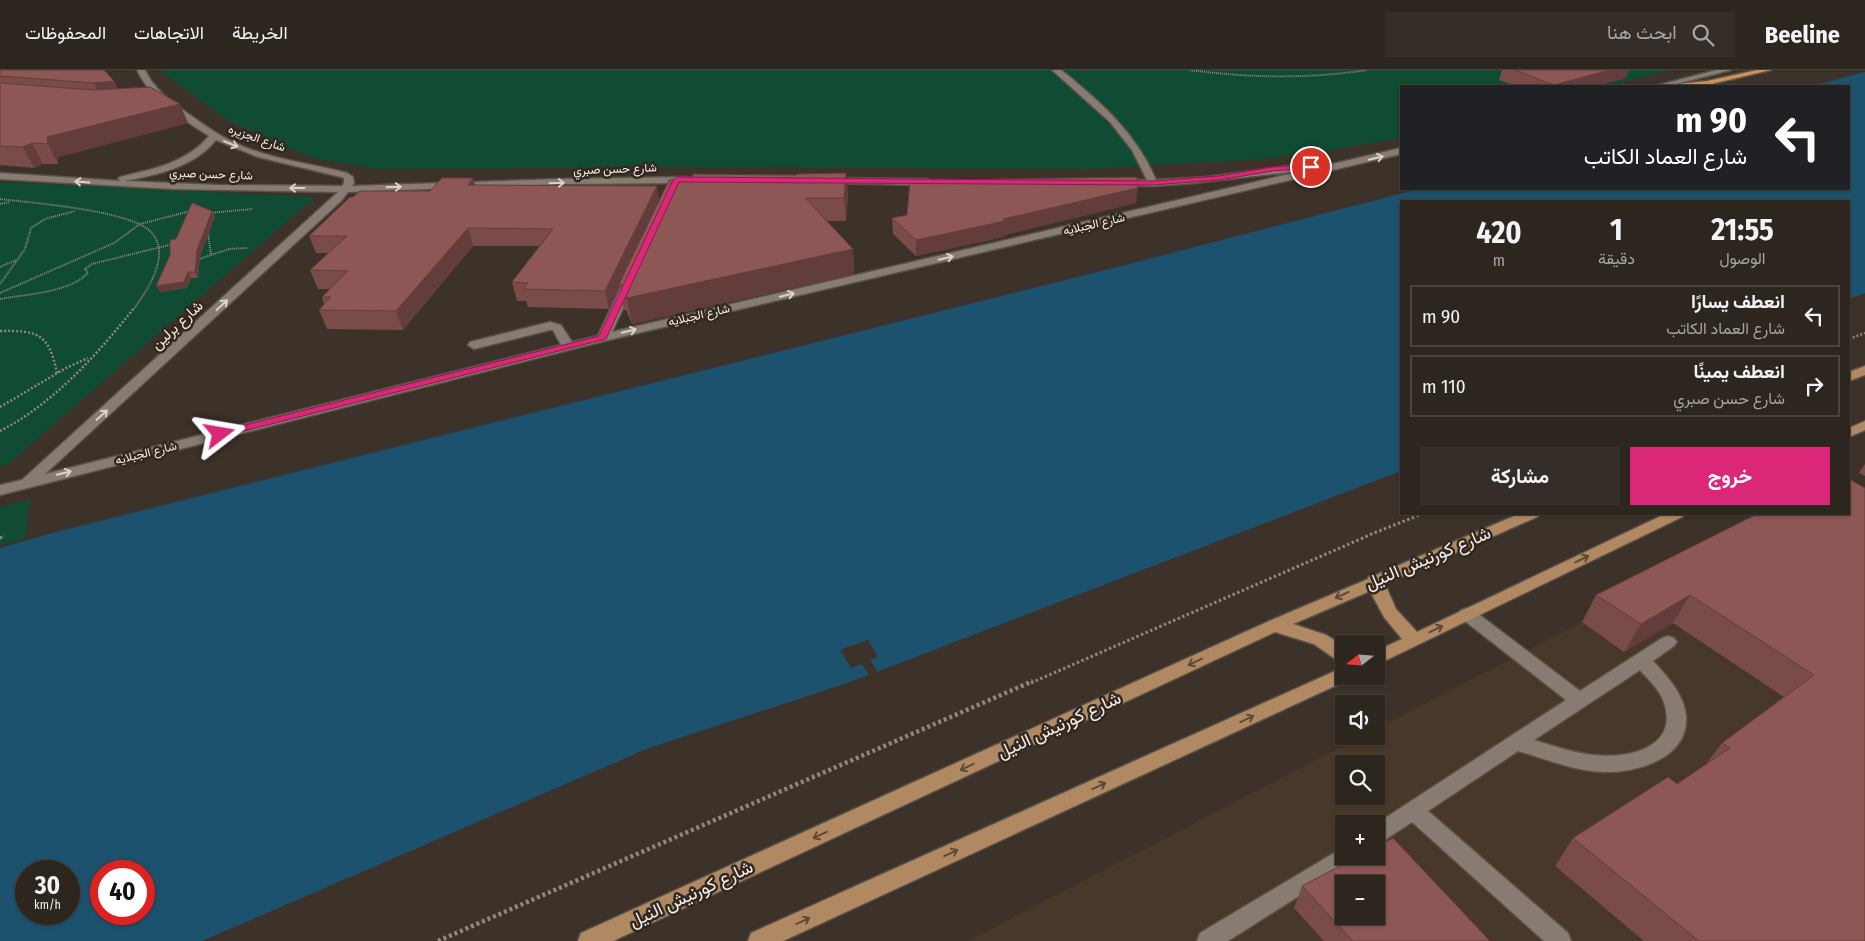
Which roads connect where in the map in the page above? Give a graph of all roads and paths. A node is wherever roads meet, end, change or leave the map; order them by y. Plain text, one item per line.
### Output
1 (141, 70) edge
2 (1056, 70) edge
3 (1190, 70) edge
4 (1367, 70) edge
5 (1710, 70) edge
6 (1727, 70) edge
7 (1767, 70) edge
8 (1679, 84) edge
9 (165, 100) junction
10 (150, 103) edge
11 (214, 136) junction
12 (1400, 151) edge
13 (1350, 164) junction
14 (0, 176) edge
15 (697, 180) edge
16 (816, 181) edge
17 (935, 182) edge
18 (1103, 183) edge
19 (1153, 183) junction
20 (100, 184) junction
21 (346, 189) junction
22 (0, 199) edge
23 (13, 201) junction
24 (0, 204) edge
25 (77, 210) junction
26 (196, 210) edge
27 (204, 212) edge
28 (206, 215) edge
29 (140, 224) junction
30 (207, 225) edge
31 (174, 243) edge
32 (157, 248) junction
33 (247, 248) dead end
34 (211, 255) junction
35 (17, 260) junction
36 (193, 261) edge
37 (0, 266) edge
38 (636, 267) edge
39 (0, 284) edge
40 (0, 293) edge
41 (0, 299) edge
42 (0, 331) edge
43 (1865, 333) edge
44 (603, 338) junction
45 (1850, 339) edge
46 (474, 344) dead end
47 (568, 346) junction
48 (91, 357) junction
49 (1865, 370) edge
50 (57, 373) junction
51 (1850, 376) edge
52 (0, 406) edge
53 (1865, 425) edge
54 (0, 431) edge
55 (1850, 432) edge
56 (27, 483) junction
57 (0, 490) edge
58 (1419, 515) edge
59 (1530, 515) edge
60 (1675, 515) edge
61 (5, 536) dead end
62 (0, 538) edge
63 (1375, 580) junction
64 (1467, 614) junction
65 (1273, 626) junction
66 (1414, 640) junction
67 (1668, 642) dead end
68 (1335, 650) edge
69 (1385, 654) edge
70 (1642, 660) junction
71 (1335, 678) edge
72 (1581, 701) junction
73 (1518, 742) junction
74 (1414, 812) junction
75 (1385, 830) edge
76 (1335, 862) edge
77 (438, 941) edge
78 (589, 941) edge
79 (759, 941) edge
80 (1208, 941) edge
81 (1560, 941) edge

1 - 9 street, شارع الجزيره
2 - 19 street
3 - 4 path
5 - 8 street
6 - 8 street
7 - 8 highway
9 - 10 street
9 - 11 street, شارع الجزيره
11 - 20 street
11 -> 21 street, شارع الجزيره
13 -> 12 street, شارع الجبلايه
13 - 19 street
44 -> 13 street, شارع الجبلايه
20 -> 14 street, شارع حسن صبري
21 -> 15 street, شارع حسن صبري
16 - 17 street
18 - 19 street
21 -> 20 street, شارع حسن صبري
56 -> 21 street, شارع برلين
22 - 23 path
23 - 24 path
23 - 25 path
25 - 29 path
25 - 35 path
26 - 29 path
27 - 28 path
29 - 32 path
29 - 40 path
30 - 34 path
31 - 32 path
32 - 41 path
32 - 48 path
33 - 34 path
34 - 36 path
35 - 37 path
35 - 39 path
38 - 44 street
42 - 50 path
43 - 45 path
44 - 47 street, شارع الجبلايه
46 - 47 street
56 -> 47 street, شارع الجبلايه
48 - 50 path
48 - 54 path
49 - 51 main road
50 - 52 path
53 - 55 main road
56 - 57 street, شارع الجبلايه
58 - 77 path
59 - 63 main road, شارع كورنيش النيل
64 -> 60 main road
61 - 62 path
63 -> 65 main road, شارع كورنيش النيل
63 - 66 main road
66 -> 64 main road
64 - 72 street
65 - 68 main road
65 -> 78 main road, شارع كورنيش النيل
66 - 69 main road
67 - 70 street
70 - 72 street
70 - 73 street
79 -> 71 main road
72 - 73 street
73 - 74 street
74 - 75 street
74 - 81 street
76 - 80 street

